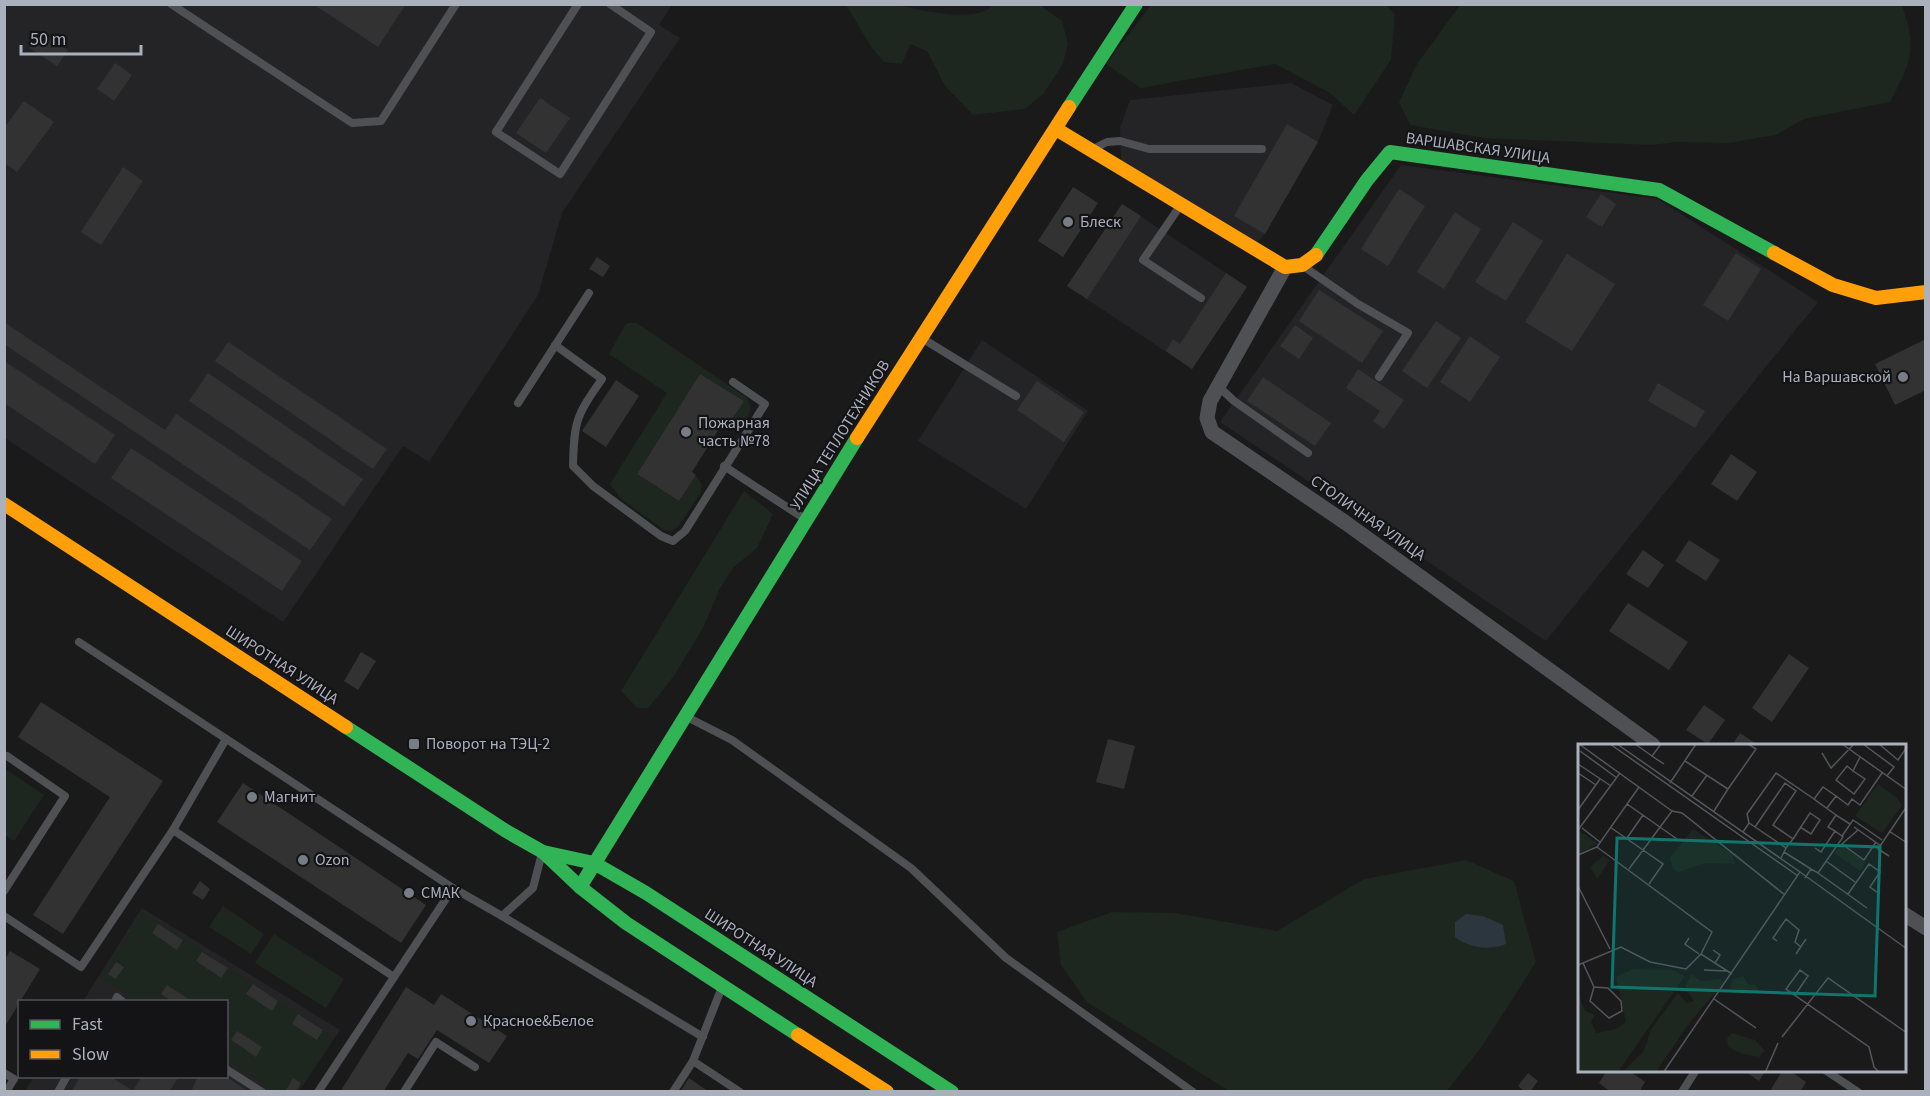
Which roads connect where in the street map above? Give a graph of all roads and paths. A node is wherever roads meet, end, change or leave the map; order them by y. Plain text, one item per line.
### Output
1 (171, 4) edge
2 (456, 4) edge
3 (578, 4) edge
4 (610, 4) edge
5 (1136, 4) edge
6 (1056, 129) junction
7 (1262, 149) dead end
8 (1089, 151) junction
9 (1180, 205) junction
10 (1302, 265) junction
11 (1285, 267) junction
12 (1926, 292) edge
13 (589, 293) dead end
14 (1200, 298) dead end
15 (920, 337) junction
16 (555, 345) junction
17 (1379, 378) dead end
18 (733, 382) dead end
19 (1218, 386) junction
20 (1016, 396) dead end
21 (518, 403) dead end
22 (1308, 453) dead end
23 (724, 466) junction
24 (4, 504) edge
25 (806, 520) junction
26 (79, 642) dead end
27 (686, 716) junction
28 (226, 739) junction
29 (1652, 744) edge
30 (7, 756) dead end
31 (173, 830) junction
32 (543, 852) junction
33 (594, 863) junction
34 (580, 887) junction
35 (453, 888) junction
36 (4, 891) edge
37 (1906, 915) edge
38 (4, 916) edge
39 (502, 916) junction
40 (1926, 928) edge
41 (394, 976) junction
42 (722, 985) junction
43 (703, 1036) junction
44 (693, 1061) junction
45 (475, 1067) dead end
46 (228, 1070) edge
47 (1695, 1072) edge
48 (1827, 1072) edge
49 (4, 1073) edge
50 (66, 1078) edge
51 (6, 1092) edge
52 (58, 1092) edge
53 (261, 1092) edge
54 (318, 1092) edge
55 (404, 1092) edge
56 (673, 1092) edge
57 (740, 1092) edge
58 (887, 1092) edge
59 (952, 1092) edge
60 (1194, 1092) edge
61 (1682, 1092) edge
62 (1858, 1092) edge

1 - 2 lane
3 - 4 lane
5 - 6 main road, УЛИЦА ТЕПЛОТЕХНИКОВ
6 - 8 main road
6 - 15 main road, УЛИЦА ТЕПЛОТЕХНИКОВ
7 - 8 lane
8 - 9 main road
9 - 11 main road
9 - 14 lane
10 - 11 main road
10 - 12 main road, ВАРШАВСКАЯ УЛИЦА
10 - 17 lane
11 - 19 street, СТОЛИЧНАЯ УЛИЦА
13 - 16 lane
15 - 20 lane
15 - 25 main road, УЛИЦА ТЕПЛОТЕХНИКОВ
16 - 21 lane
16 - 23 lane
18 - 23 lane
19 - 22 lane
19 - 29 street, СТОЛИЧНАЯ УЛИЦА
23 - 25 lane
24 - 32 main road, ШИРОТНАЯ УЛИЦА
25 - 27 main road, УЛИЦА ТЕПЛОТЕХНИКОВ
26 - 28 lane
27 - 33 main road, УЛИЦА ТЕПЛОТЕХНИКОВ
27 - 60 lane
28 - 31 lane
28 - 35 lane
30 - 36 lane
31 - 38 lane
31 - 41 lane
32 - 33 main road, ШИРОТНАЯ УЛИЦА
32 - 34 main road, ШИРОТНАЯ УЛИЦА
32 - 39 lane
33 - 34 main road, УЛИЦА ТЕПЛОТЕХНИКОВ
33 - 59 main road, ШИРОТНАЯ УЛИЦА
34 - 42 main road, ШИРОТНАЯ УЛИЦА
35 - 39 lane
35 - 41 lane
37 - 40 street
39 - 43 lane
41 - 54 lane
42 - 43 lane
42 - 58 main road, ШИРОТНАЯ УЛИЦА
43 - 44 lane
44 - 56 lane
44 - 57 lane
45 - 55 lane
46 - 53 lane
47 - 61 lane
48 - 62 lane
49 - 51 lane
50 - 52 lane

